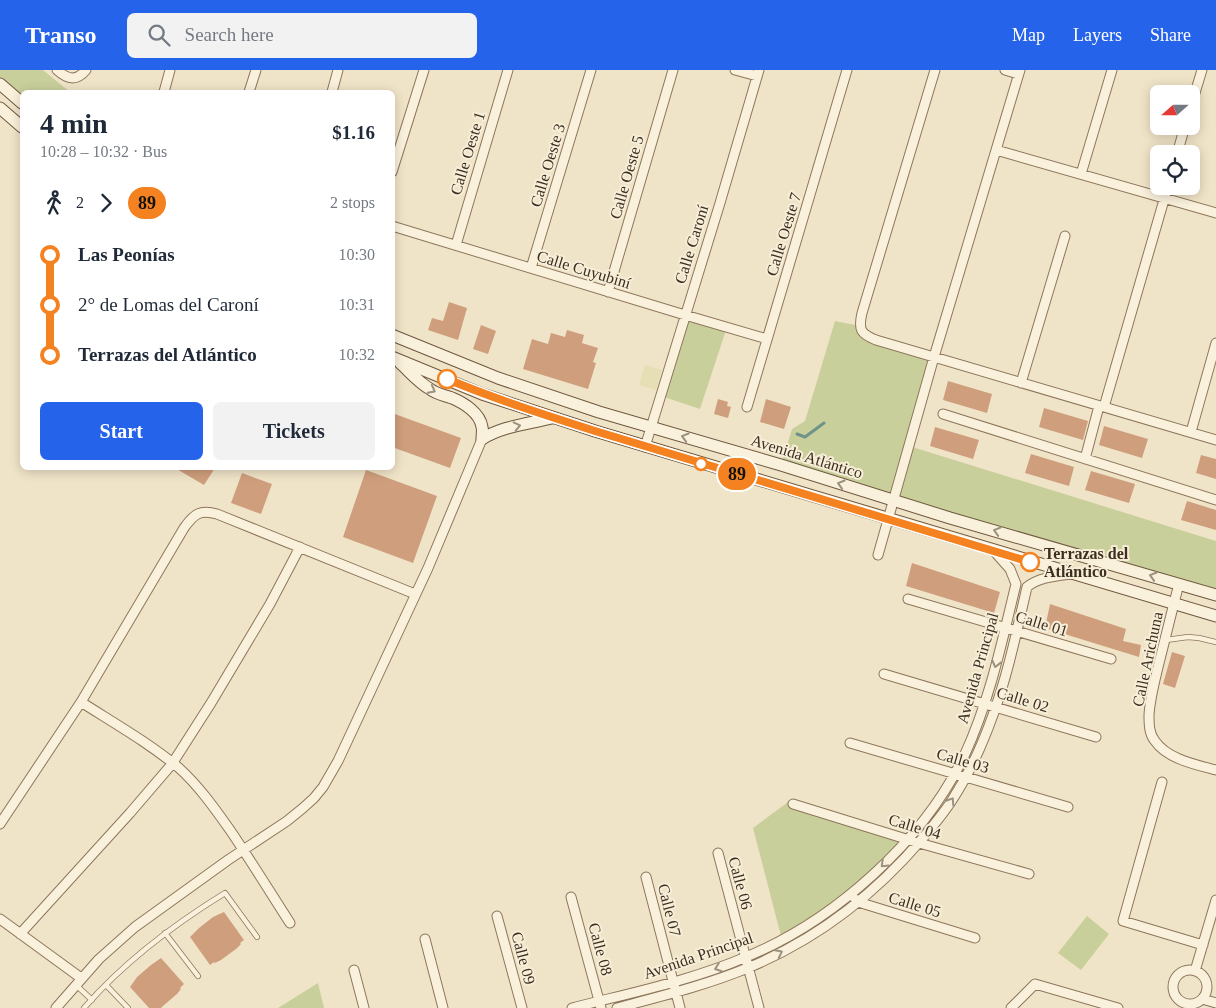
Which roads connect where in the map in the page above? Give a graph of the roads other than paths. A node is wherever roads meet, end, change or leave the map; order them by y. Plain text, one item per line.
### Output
1 (57, 70) edge
2 (86, 70) edge
3 (170, 70) edge
4 (256, 70) edge
5 (338, 70) edge
6 (424, 70) edge
7 (508, 70) edge
8 (591, 70) edge
9 (673, 70) edge
10 (736, 70) edge
11 (848, 70) edge
12 (935, 70) edge
13 (1005, 70) edge
14 (1112, 70) edge
15 (1202, 70) edge
16 (1019, 72) edge
17 (758, 73) edge
18 (0, 84) edge
19 (1197, 85) edge
20 (165, 90) edge
21 (251, 90) edge
22 (333, 90) edge
23 (20, 101) edge
24 (0, 108) edge
25 (20, 125) edge
26 (996, 150) junction
27 (395, 162) edge
28 (1081, 174) junction
29 (1165, 195) edge
30 (1164, 198) junction
31 (1216, 213) edge
32 (395, 227) edge
33 (1065, 236) dead end
34 (456, 245) junction
35 (531, 268) junction
36 (608, 292) junction
37 (685, 315) junction
38 (395, 336) edge
39 (767, 339) junction
40 (1216, 343) edge
41 (395, 357) edge
42 (934, 357) junction
43 (395, 358) edge
44 (1021, 383) junction
45 (1101, 406) junction
46 (747, 407) dead end
47 (943, 414) dead end
48 (553, 418) junction
49 (651, 427) junction
50 (1191, 432) junction
51 (482, 439) junction
52 (1216, 440) edge
53 (645, 447) junction
54 (1085, 459) junction
55 (893, 500) junction
56 (1216, 500) edge
57 (887, 519) junction
58 (300, 547) junction
59 (994, 551) junction
60 (878, 556) dead end
61 (1072, 574) junction
62 (1179, 584) junction
63 (416, 594) junction
64 (1216, 596) edge
65 (908, 599) dead end
66 (1174, 604) junction
67 (1216, 616) edge
68 (1006, 627) junction
69 (1016, 630) junction
70 (1165, 640) junction
71 (1216, 642) edge
72 (1111, 659) dead end
73 (884, 674) dead end
74 (80, 702) junction
75 (985, 703) junction
76 (996, 706) junction
77 (1096, 737) dead end
78 (850, 742) dead end
79 (172, 764) junction
80 (1216, 770) edge
81 (955, 773) junction
82 (966, 776) junction
83 (1162, 782) dead end
84 (793, 804) dead end
85 (1068, 807) dead end
86 (0, 824) edge
87 (907, 840) junction
88 (919, 843) junction
89 (244, 850) junction
90 (718, 854) dead end
91 (1028, 874) dead end
92 (646, 877) dead end
93 (851, 893) junction
94 (571, 897) dead end
95 (1216, 900) edge
96 (858, 902) junction
97 (497, 916) dead end
98 (0, 919) edge
99 (290, 923) dead end
100 (165, 933) junction
101 (20, 934) junction
102 (257, 937) dead end
103 (425, 938) dead end
104 (975, 938) dead end
105 (1203, 945) junction
106 (746, 958) junction
107 (748, 968) junction
108 (354, 970) dead end
109 (1195, 971) junction
110 (198, 976) dead end
111 (78, 981) junction
112 (673, 982) junction
113 (106, 985) junction
114 (1211, 986) edge
115 (676, 992) junction
116 (1202, 999) junction
117 (92, 1000) junction
118 (1216, 1003) edge
119 (600, 1004) edge
120 (1095, 1005) edge
121 (1184, 1006) edge
122 (56, 1008) edge
123 (84, 1008) edge
124 (128, 1008) edge
125 (364, 1008) edge
126 (443, 1008) edge
127 (522, 1008) edge
128 (572, 1008) edge
129 (617, 1008) edge
130 (680, 1008) edge
131 (759, 1008) edge
132 (1011, 1008) edge
133 (1118, 1008) edge

1 - 2 street
3 - 20 street
4 - 21 street
5 - 22 street
6 - 27 street
7 - 34 street, Calle Oeste 1
8 - 35 street, Calle Oeste 3
9 - 36 street, Calle Oeste 5
10 - 17 street
11 - 39 street, Calle Oeste 7
12 - 42 street
13 - 16 street
14 - 28 street
15 - 19 street
16 - 26 street
17 - 37 street, Calle Caroní
18 - 23 main road
24 - 25 main road
26 - 28 street
26 - 42 street
28 - 30 street
29 - 30 street
30 - 31 street
30 - 45 street
32 - 34 street, Calle Cuyubiní
33 - 44 street
34 - 35 street, Calle Cuyubiní
35 - 36 street, Calle Cuyubiní
36 - 37 street, Calle Cuyubiní
37 - 39 street, Calle Cuyubiní
37 - 49 street, Calle Caroní
38 - 49 main road, Avenida Atlántico
39 - 46 street, Calle Oeste 7
40 - 50 street
41 - 48 main road
42 - 44 street
42 - 55 street
43 -> 51 main road
44 - 45 street
45 - 50 street
45 - 54 street
47 - 54 street
51 -> 48 main road
48 - 53 main road
49 - 53 street, Calle Caroní
55 -> 49 main road, Avenida Atlántico
50 - 52 street
51 - 63 street
53 - 57 main road
54 - 56 street
55 - 57 street
62 -> 55 main road, Avenida Atlántico
57 - 59 main road
57 - 60 street
58 - 63 street
58 - 74 street
58 - 79 street
59 - 61 main road
59 - 68 street, Avenida Principal
61 - 66 main road
61 - 69 street, Avenida Principal
62 - 64 main road, Avenida Atlántico
62 - 66 street, Calle Arichuna
63 - 89 street
65 - 68 street, Calle 01
66 - 67 main road
66 - 70 street, Calle Arichuna
68 - 69 street, Calle 01
68 -> 75 street, Avenida Principal
69 - 72 street, Calle 01
69 - 76 street, Avenida Principal
70 - 71 lane
70 - 80 street, Calle Arichuna
73 - 75 street, Calle 02
74 - 79 street
74 - 86 street
75 - 76 street, Calle 02
75 - 81 street, Avenida Principal
76 - 77 street, Calle 02
76 - 82 street, Avenida Principal
78 - 81 street, Calle 03
79 - 89 street
79 - 101 street
81 - 82 street, Calle 03
81 - 87 street, Avenida Principal
82 - 85 street, Calle 03
88 -> 82 street, Avenida Principal
83 - 105 street
84 - 87 street, Calle 04
87 - 88 street, Calle 04
87 -> 93 street, Avenida Principal
88 - 91 street, Calle 04
88 - 96 street, Avenida Principal
89 - 99 street
89 - 111 street
90 - 106 street, Calle 06
92 - 112 street, Calle 07
93 - 96 street
93 - 106 street, Avenida Principal
94 - 119 street, Calle 08
95 - 105 street
96 - 104 street, Calle 05
107 -> 96 street, Avenida Principal
97 - 127 street, Calle 09
98 - 101 street
100 - 102 lane
100 - 110 lane
100 - 113 lane
101 - 111 street
103 - 126 street
105 - 109 street
106 - 107 street, Calle 06
106 -> 112 street, Avenida Principal
107 - 115 street, Avenida Principal
107 - 131 street, Calle 06
108 - 125 street
109 - 114 street
109 - 121 street
111 - 117 lane
111 - 122 street
112 - 115 street, Calle 07
112 - 119 street, Avenida Principal
113 - 117 lane
113 - 124 lane
114 - 116 street
115 - 129 street, Avenida Principal
115 - 130 street, Calle 07
116 - 118 street
116 - 121 street
117 - 123 lane
119 - 128 street, Avenida Principal
120 - 132 street
120 - 133 street

